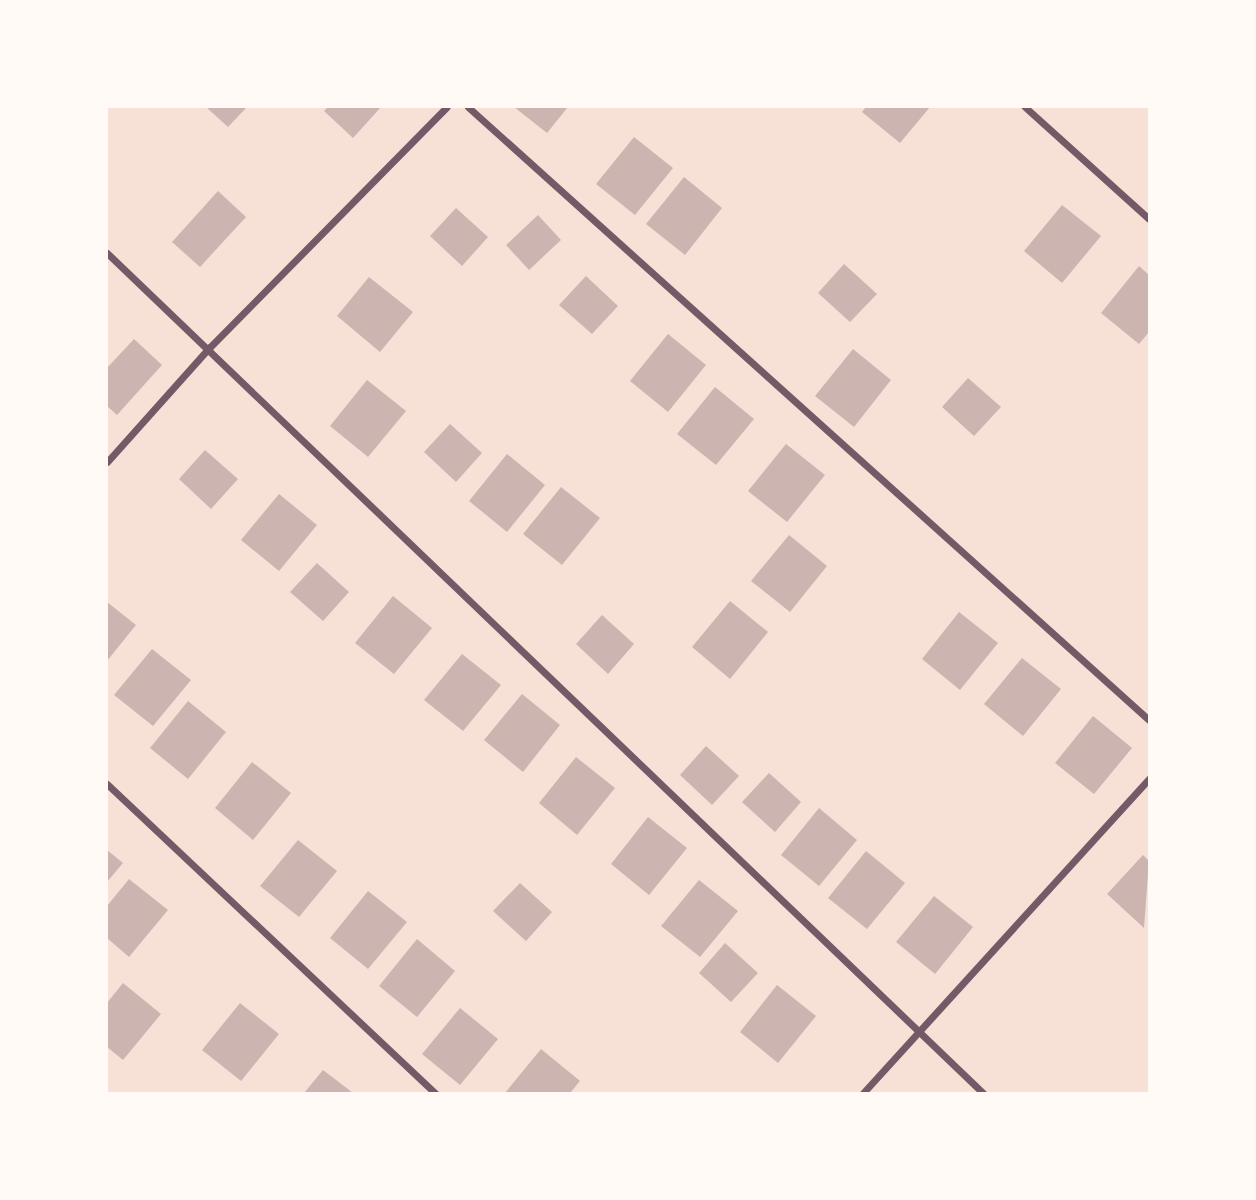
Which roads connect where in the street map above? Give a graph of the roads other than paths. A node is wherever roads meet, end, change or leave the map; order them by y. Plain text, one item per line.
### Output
1 (447, 107) edge
2 (468, 107) edge
3 (1025, 107) edge
4 (1149, 219) edge
5 (107, 253) edge
6 (210, 347) junction
7 (107, 462) edge
8 (1149, 720) edge
9 (1149, 779) edge
10 (107, 785) edge
11 (917, 1034) junction
12 (435, 1093) edge
13 (863, 1093) edge
14 (984, 1093) edge

1 - 6 street
2 - 8 street
3 - 4 street
5 - 6 street
6 - 7 street
6 - 11 street
9 - 11 street
10 - 12 street
11 - 13 street
11 - 14 street

